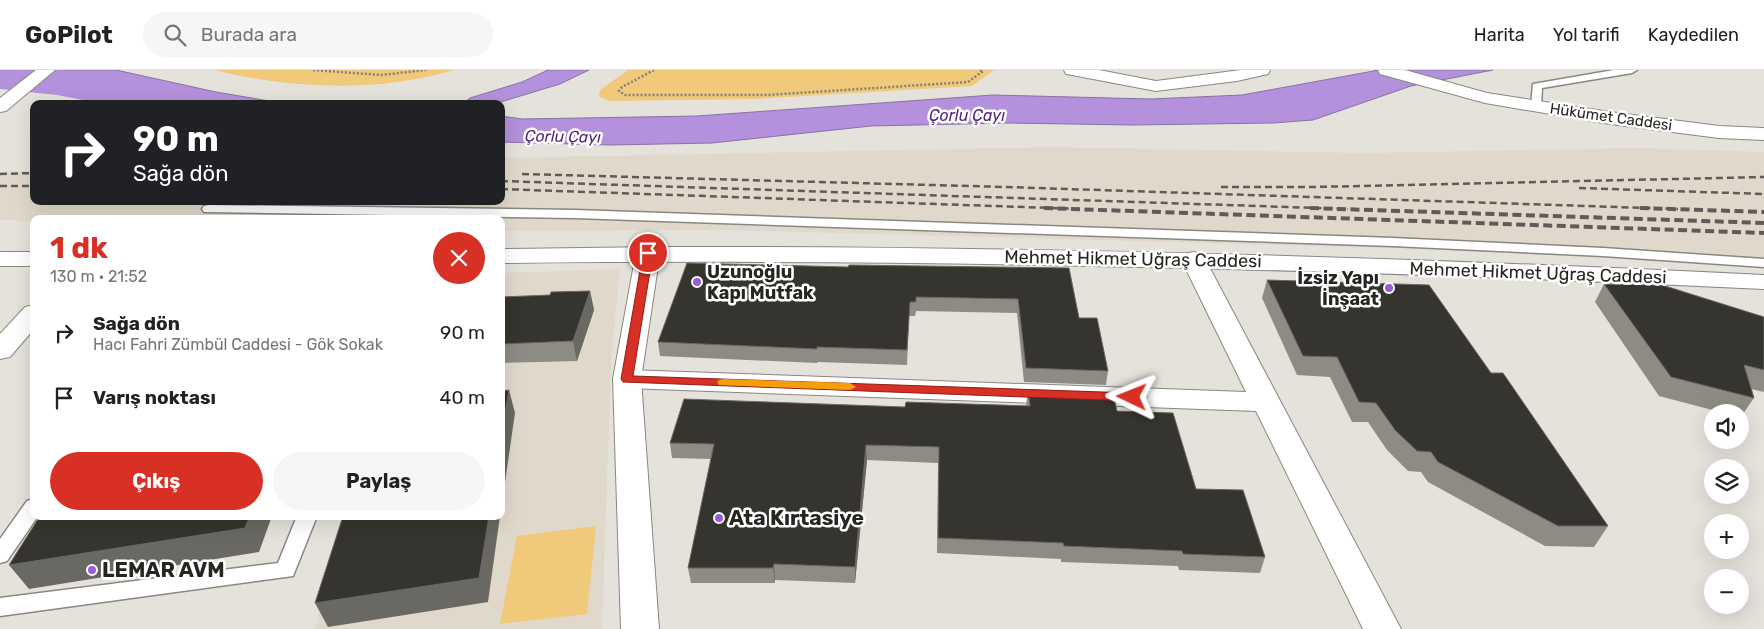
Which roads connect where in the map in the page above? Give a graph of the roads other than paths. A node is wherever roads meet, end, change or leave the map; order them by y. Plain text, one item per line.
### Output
1 (25, 70) edge
2 (47, 70) edge
3 (1072, 70) edge
4 (1262, 70) edge
5 (1386, 70) edge
6 (1632, 70) edge
7 (0, 88) edge
8 (1536, 106) junction
9 (0, 107) edge
10 (1764, 134) edge
11 (209, 210) dead end
12 (648, 253) junction
13 (505, 256) edge
14 (2, 259) edge
15 (30, 259) edge
16 (1193, 259) junction
17 (1764, 262) edge
18 (1764, 282) edge
19 (30, 317) edge
20 (0, 351) edge
21 (627, 379) junction
22 (1266, 402) junction
23 (30, 512) edge
24 (305, 520) edge
25 (0, 555) edge
26 (0, 606) edge
27 (640, 629) edge
28 (1382, 629) edge

1 - 7 street
2 - 9 street
3 - 4 street
5 - 8 street, Hükümet Caddesi
6 - 8 lane
8 - 10 street, Hükümet Caddesi
11 - 17 lane
12 - 13 street, Mehmet Hikmet Uğraş Caddesi
12 - 16 street, Mehmet Hikmet Uğraş Caddesi
12 - 21 street
14 - 15 street
16 - 18 street, Mehmet Hikmet Uğraş Caddesi
16 - 22 street
19 - 20 street
21 - 22 street
21 - 27 street
22 - 28 street
23 - 25 lane
24 - 26 lane

